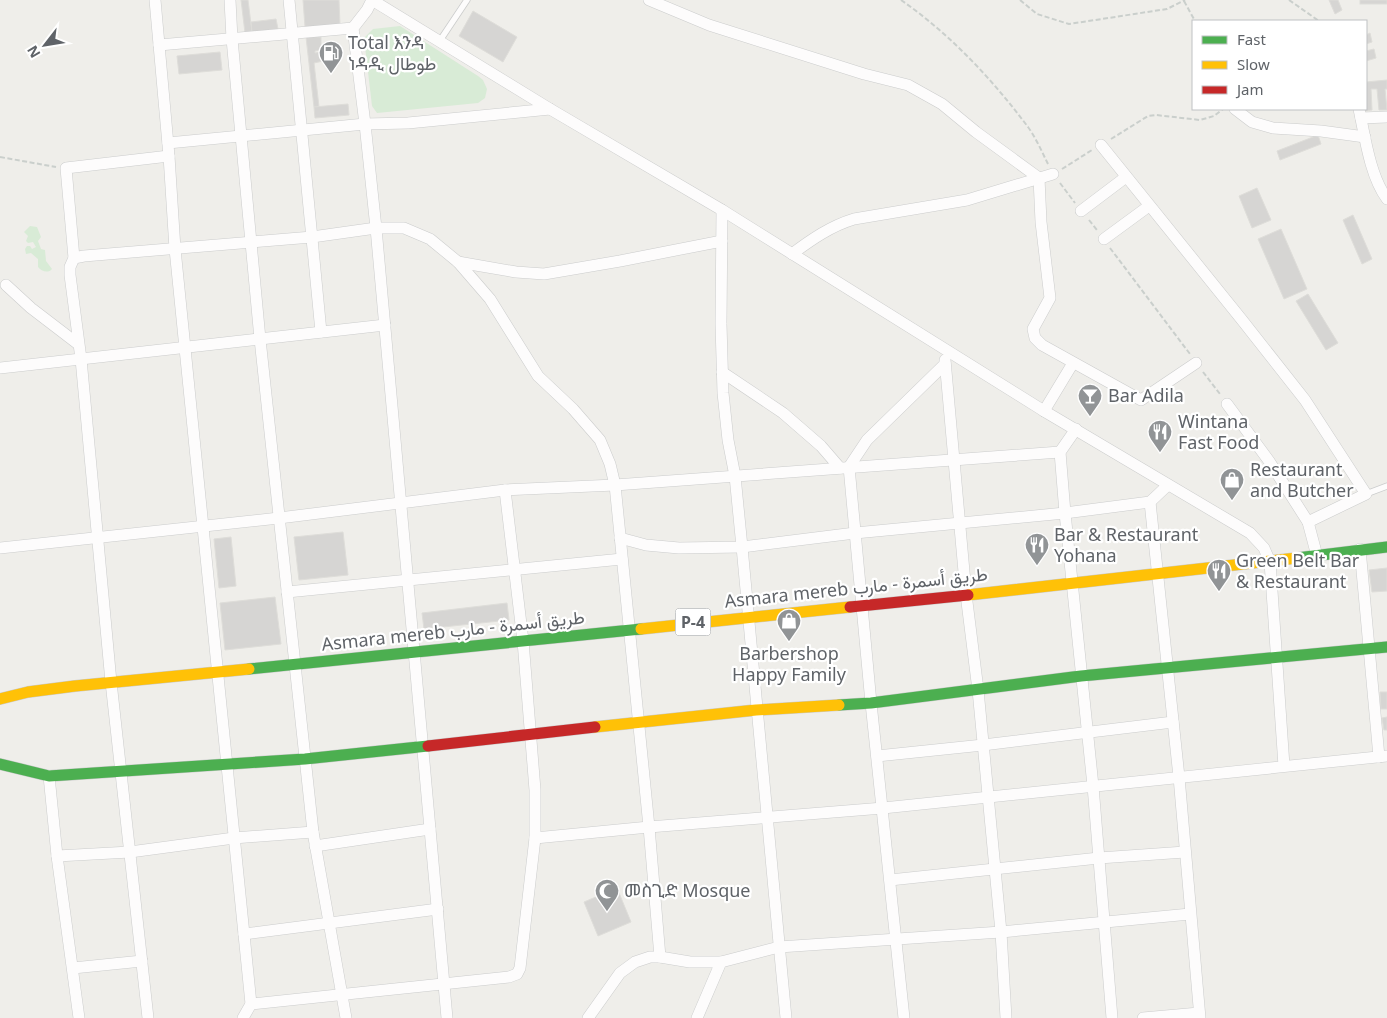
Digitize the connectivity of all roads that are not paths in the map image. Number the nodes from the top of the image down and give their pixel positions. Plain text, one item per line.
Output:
1 (155, 0) edge
2 (230, 0) edge
3 (289, 0) edge
4 (372, 0) edge
5 (467, 0) edge
6 (649, 0) edge
7 (353, 28) junction
8 (292, 34) junction
9 (232, 39) junction
10 (439, 42) junction
11 (159, 45) junction
12 (550, 109) junction
13 (1236, 110) edge
14 (1360, 113) edge
15 (1387, 117) edge
16 (365, 124) junction
17 (302, 131) junction
18 (241, 137) junction
19 (1365, 137) junction
20 (168, 144) junction
21 (1101, 145) road end
22 (170, 156) junction
23 (1053, 174) road end
24 (1126, 177) junction
25 (1039, 178) junction
26 (1387, 199) edge
27 (1150, 206) junction
28 (722, 210) junction
29 (1081, 211) road end
30 (376, 228) junction
31 (312, 237) junction
32 (1104, 239) road end
33 (722, 240) junction
34 (251, 241) junction
35 (175, 249) junction
36 (792, 254) junction
37 (74, 258) junction
38 (458, 262) junction
39 (6, 285) dead end
40 (385, 324) junction
41 (321, 332) junction
42 (260, 339) junction
43 (78, 344) junction
44 (184, 347) junction
45 (944, 348) junction
46 (81, 359) junction
47 (1196, 362) road end
48 (1073, 363) junction
49 (945, 364) junction
50 (0, 368) edge
51 (722, 372) junction
52 (1227, 404) road end
53 (1044, 411) junction
54 (1076, 429) junction
55 (1060, 452) junction
56 (953, 459) junction
57 (845, 467) junction
58 (734, 476) junction
59 (615, 485) junction
60 (1168, 485) junction
61 (1387, 486) edge
62 (505, 490) junction
63 (1366, 494) junction
64 (1150, 502) junction
65 (400, 504) junction
66 (1065, 512) junction
67 (279, 518) junction
68 (1308, 522) junction
69 (959, 523) junction
70 (203, 526) junction
71 (855, 533) junction
72 (98, 537) junction
73 (620, 538) junction
74 (742, 547) junction
75 (1387, 547) edge
76 (0, 548) edge
77 (1360, 550) junction
78 (1317, 556) junction
79 (622, 559) junction
80 (1270, 562) junction
81 (514, 570) junction
82 (1158, 573) junction
83 (407, 582) junction
84 (1072, 584) junction
85 (287, 592) junction
86 (966, 594) junction
87 (862, 605) junction
88 (748, 616) junction
89 (630, 630) junction
90 (523, 641) junction
91 (1387, 647) edge
92 (1368, 649) junction
93 (415, 652) junction
94 (1276, 657) junction
95 (295, 665) junction
96 (1168, 668) junction
97 (219, 672) junction
98 (1080, 676) junction
99 (111, 682) junction
100 (978, 690) junction
101 (0, 699) edge
102 (871, 703) junction
103 (756, 710) junction
104 (638, 722) junction
105 (1173, 722) junction
106 (1087, 732) junction
107 (530, 734) junction
108 (422, 745) junction
109 (983, 745) junction
110 (876, 756) junction
111 (1383, 756) edge
112 (305, 759) junction
113 (0, 764) edge
114 (227, 765) junction
115 (1284, 766) junction
116 (120, 772) junction
117 (49, 776) junction
118 (1179, 777) junction
119 (1093, 786) junction
120 (989, 797) junction
121 (883, 808) junction
122 (767, 818) junction
123 (649, 827) junction
124 (430, 829) junction
125 (313, 832) junction
126 (234, 838) junction
127 (535, 838) junction
128 (315, 846) junction
129 (130, 852) junction
130 (1185, 852) junction
131 (57, 856) junction
132 (1099, 858) junction
133 (995, 868) junction
134 (890, 880) junction
135 (438, 909) junction
136 (1190, 914) junction
137 (1105, 921) junction
138 (329, 922) junction
139 (1001, 932) junction
140 (244, 934) junction
141 (896, 939) junction
142 (779, 947) junction
143 (660, 957) junction
144 (142, 961) junction
145 (721, 962) junction
146 (73, 968) junction
147 (444, 984) junction
148 (343, 995) junction
149 (251, 1004) junction
150 (1200, 1016) edge
151 (78, 1018) edge
152 (148, 1018) edge
153 (243, 1018) edge
154 (346, 1018) edge
155 (447, 1018) edge
156 (588, 1018) edge
157 (697, 1018) edge
158 (786, 1018) edge
159 (904, 1018) edge
160 (1006, 1018) edge
161 (1112, 1018) edge
162 (1143, 1018) edge

1 - 11 street
2 - 9 street
3 - 8 street
4 - 7 street
4 - 10 street
5 - 10 lane
6 - 25 street
7 - 8 street
7 - 16 street
8 - 9 street
8 - 17 street
9 - 11 street
9 - 18 street
10 - 12 street
11 - 20 street
12 - 16 street
12 - 28 street
13 - 19 street
14 - 15 street
14 - 19 street
16 - 17 street
16 - 30 street
17 - 18 street
17 - 31 street
18 - 20 street
18 - 34 street
19 - 26 street
20 - 22 street
21 - 24 street
22 - 35 street
22 - 37 street
23 - 25 street
24 - 27 street
24 - 29 street
25 - 36 street
25 - 48 street
27 - 32 street
27 - 63 street
28 - 33 street
28 - 36 street
30 - 31 street
30 - 38 street
30 - 40 street
31 - 34 street
31 - 41 street
33 - 38 street
33 - 51 street
34 - 35 street
34 - 42 street
35 - 37 street
35 - 44 street
36 - 45 street
37 - 43 street
38 - 59 street
39 - 43 street
40 - 41 street
40 - 65 street
41 - 42 street
42 - 44 street
42 - 67 street
43 - 46 street
44 - 46 street
44 - 70 street
45 - 49 street
45 - 53 street
46 - 50 street
46 - 72 street
47 - 48 street
48 - 53 street
49 - 56 street
49 - 57 street
51 - 57 street
51 - 58 street
52 - 68 street
53 - 54 street
54 - 55 street
54 - 60 street
55 - 56 street
55 - 66 street
56 - 57 street
56 - 69 street
57 - 58 street
57 - 71 street
58 - 59 street
58 - 74 street
59 - 62 street
59 - 73 street
60 - 64 street
60 - 80 street
61 - 63 lane
62 - 65 street
62 - 81 street
63 - 68 street
64 - 66 street
64 - 82 street
65 - 67 street
65 - 83 street
66 - 69 street
66 - 84 street
67 - 70 street
67 - 85 street
68 - 78 street
69 - 71 street
69 - 86 street
70 - 72 street
70 - 97 street
71 - 74 street
71 - 87 street
72 - 76 street
72 - 99 street
73 - 74 street
73 - 79 street
74 - 88 street
75 - 77 main road, Asmara mereb طريق أسمرة - مارب / P-4
77 - 78 main road, Asmara mereb طريق أسمرة - مارب / P-4
77 - 92 street
78 - 80 main road, Asmara mereb طريق أسمرة - مارب / P-4
79 - 81 street
79 - 89 street
80 - 82 main road, Asmara mereb طريق أسمرة - مارب / P-4
80 - 94 street
81 - 83 street
81 - 90 street
82 - 84 main road, Asmara mereb طريق أسمرة - مارب / P-4
82 - 96 street
83 - 85 street
83 - 93 street
84 - 86 main road, Asmara mereb طريق أسمرة - مارب / P-4
84 - 98 street
85 - 95 street
86 - 87 main road, Asmara mereb طريق أسمرة - مارب / P-4
86 - 100 street
87 - 88 main road, Asmara mereb طريق أسمرة - مارب / P-4
87 - 102 street
88 - 89 main road, Asmara mereb طريق أسمرة - مارب / P-4
88 - 103 street
89 - 90 main road, Asmara mereb طريق أسمرة - مارب / P-4
89 - 104 street
90 - 93 main road, Asmara mereb طريق أسمرة - مارب / P-4
90 - 107 street
91 - 92 main road
92 - 94 main road
92 - 111 street
93 - 95 main road, Asmara mereb طريق أسمرة - مارب / P-4
93 - 108 street
94 - 96 main road
94 - 115 street
95 - 97 main road, Asmara mereb طريق أسمرة - مارب / P-4
95 - 112 street
96 - 98 main road
96 - 105 street
97 - 99 main road, Asmara mereb طريق أسمرة - مارب / P-4
97 - 114 street
98 - 100 main road
98 - 106 street
99 - 101 main road, Asmara mereb طريق أسمرة - مارب / P-4
99 - 116 street
100 - 102 main road
100 - 109 street
102 - 103 main road
102 - 110 street
103 - 104 main road
103 - 122 street
104 - 107 main road
104 - 123 street
105 - 106 street
105 - 118 street
106 - 109 street
106 - 119 street
107 - 108 main road
107 - 127 street
108 - 112 main road
108 - 124 street
109 - 110 street
109 - 120 street
110 - 121 street
111 - 115 street
112 - 114 main road
112 - 125 street
113 - 117 main road
114 - 116 main road
114 - 126 street
115 - 118 street
116 - 117 main road
116 - 129 street
117 - 131 street
118 - 119 street
118 - 130 street
119 - 120 street
119 - 132 street
120 - 121 street
120 - 133 street
121 - 122 street
121 - 134 street
122 - 123 street
122 - 142 street
123 - 127 street
123 - 143 street
124 - 128 street
124 - 135 street
125 - 126 street
125 - 128 street
126 - 129 street
126 - 140 street
127 - 147 street
128 - 138 street
129 - 131 street
129 - 144 street
130 - 132 street
130 - 136 street
131 - 146 street
132 - 133 street
132 - 137 street
133 - 134 street
133 - 139 street
134 - 141 street
135 - 138 street
135 - 147 street
136 - 137 street
136 - 150 street
137 - 139 street
137 - 161 street
138 - 140 street
138 - 148 street
139 - 141 street
139 - 160 street
140 - 149 street
141 - 142 street
141 - 159 street
142 - 145 street
142 - 158 street
143 - 145 street
143 - 156 street
144 - 146 street
144 - 152 street
145 - 157 street
146 - 151 street
147 - 148 street
147 - 155 street
148 - 149 street
148 - 154 street
149 - 153 street
150 - 162 street

